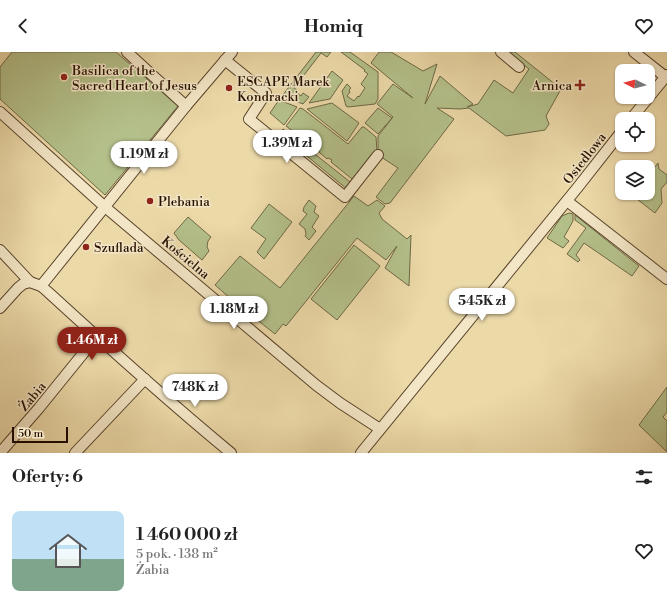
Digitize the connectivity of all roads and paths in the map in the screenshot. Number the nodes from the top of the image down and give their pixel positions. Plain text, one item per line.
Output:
1 (127, 52) edge
2 (232, 52) edge
3 (501, 52) edge
4 (634, 52) edge
5 (224, 60) junction
6 (519, 67) dead end
7 (666, 77) edge
8 (186, 106) junction
9 (0, 112) edge
10 (638, 112) edge
11 (615, 140) edge
12 (378, 155) dead end
13 (567, 201) junction
14 (105, 207) junction
15 (0, 250) edge
16 (667, 279) edge
17 (30, 282) junction
18 (41, 286) junction
19 (0, 308) edge
20 (98, 338) junction
21 (145, 379) junction
22 (380, 429) junction
23 (77, 452) edge
24 (0, 453) edge
25 (231, 453) edge
26 (361, 453) edge

1 - 8 street
2 - 5 street
3 - 6 street
4 - 7 street
5 - 8 street
5 - 12 street
7 - 10 street
8 - 14 street
9 - 14 street, Kościelna
11 - 13 street, Osiedlowa
13 - 16 street
13 - 22 street, Osiedlowa
14 - 18 street
14 - 22 street, Kościelna
15 - 17 street
17 - 18 street
17 - 19 street
18 - 20 street
20 - 21 street
20 - 24 street, Żabia
21 - 23 street
21 - 25 street
22 - 26 street, Osiedlowa

